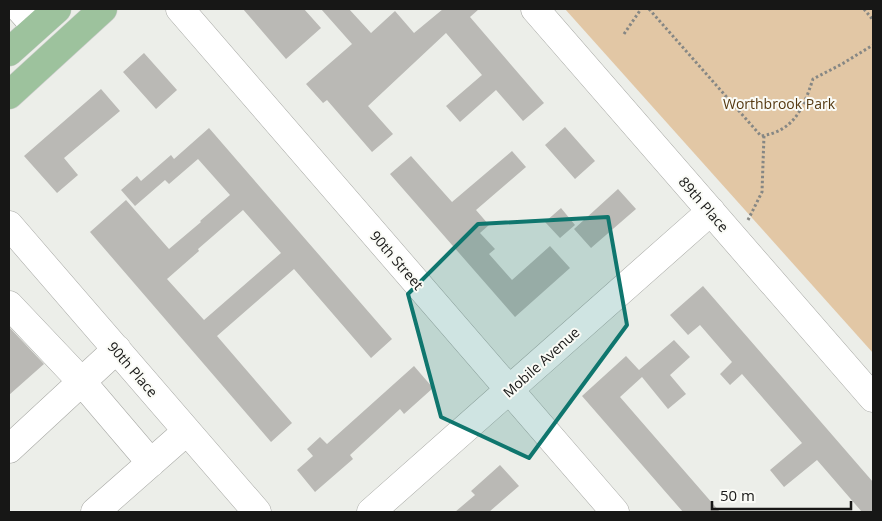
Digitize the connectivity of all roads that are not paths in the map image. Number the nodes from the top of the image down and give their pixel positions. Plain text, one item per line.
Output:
1 (56, 9) edge
2 (103, 9) edge
3 (180, 9) edge
4 (536, 9) edge
5 (28, 18) edge
6 (9, 52) edge
7 (9, 95) edge
8 (711, 212) junction
9 (11, 232) edge
10 (9, 305) edge
11 (117, 349) junction
12 (82, 382) junction
13 (510, 391) junction
14 (873, 398) edge
15 (187, 431) junction
16 (9, 449) edge
17 (151, 462) junction
18 (94, 512) edge
19 (257, 512) edge
20 (371, 512) edge
21 (615, 512) edge

1 - 5 main road
2 - 7 main road
3 - 13 street, 90th Street
4 - 8 street, 89th Place
5 - 6 main road
8 - 13 street, Mobile Avenue
8 - 14 street, 89th Place
9 - 11 street, 90th Place
10 - 12 street
11 - 12 street
11 - 15 street, 90th Place
12 - 16 street
12 - 17 street
13 - 20 street, Mobile Avenue
13 - 21 street, 90th Street
15 - 17 street
15 - 19 street, 90th Place
17 - 18 street

